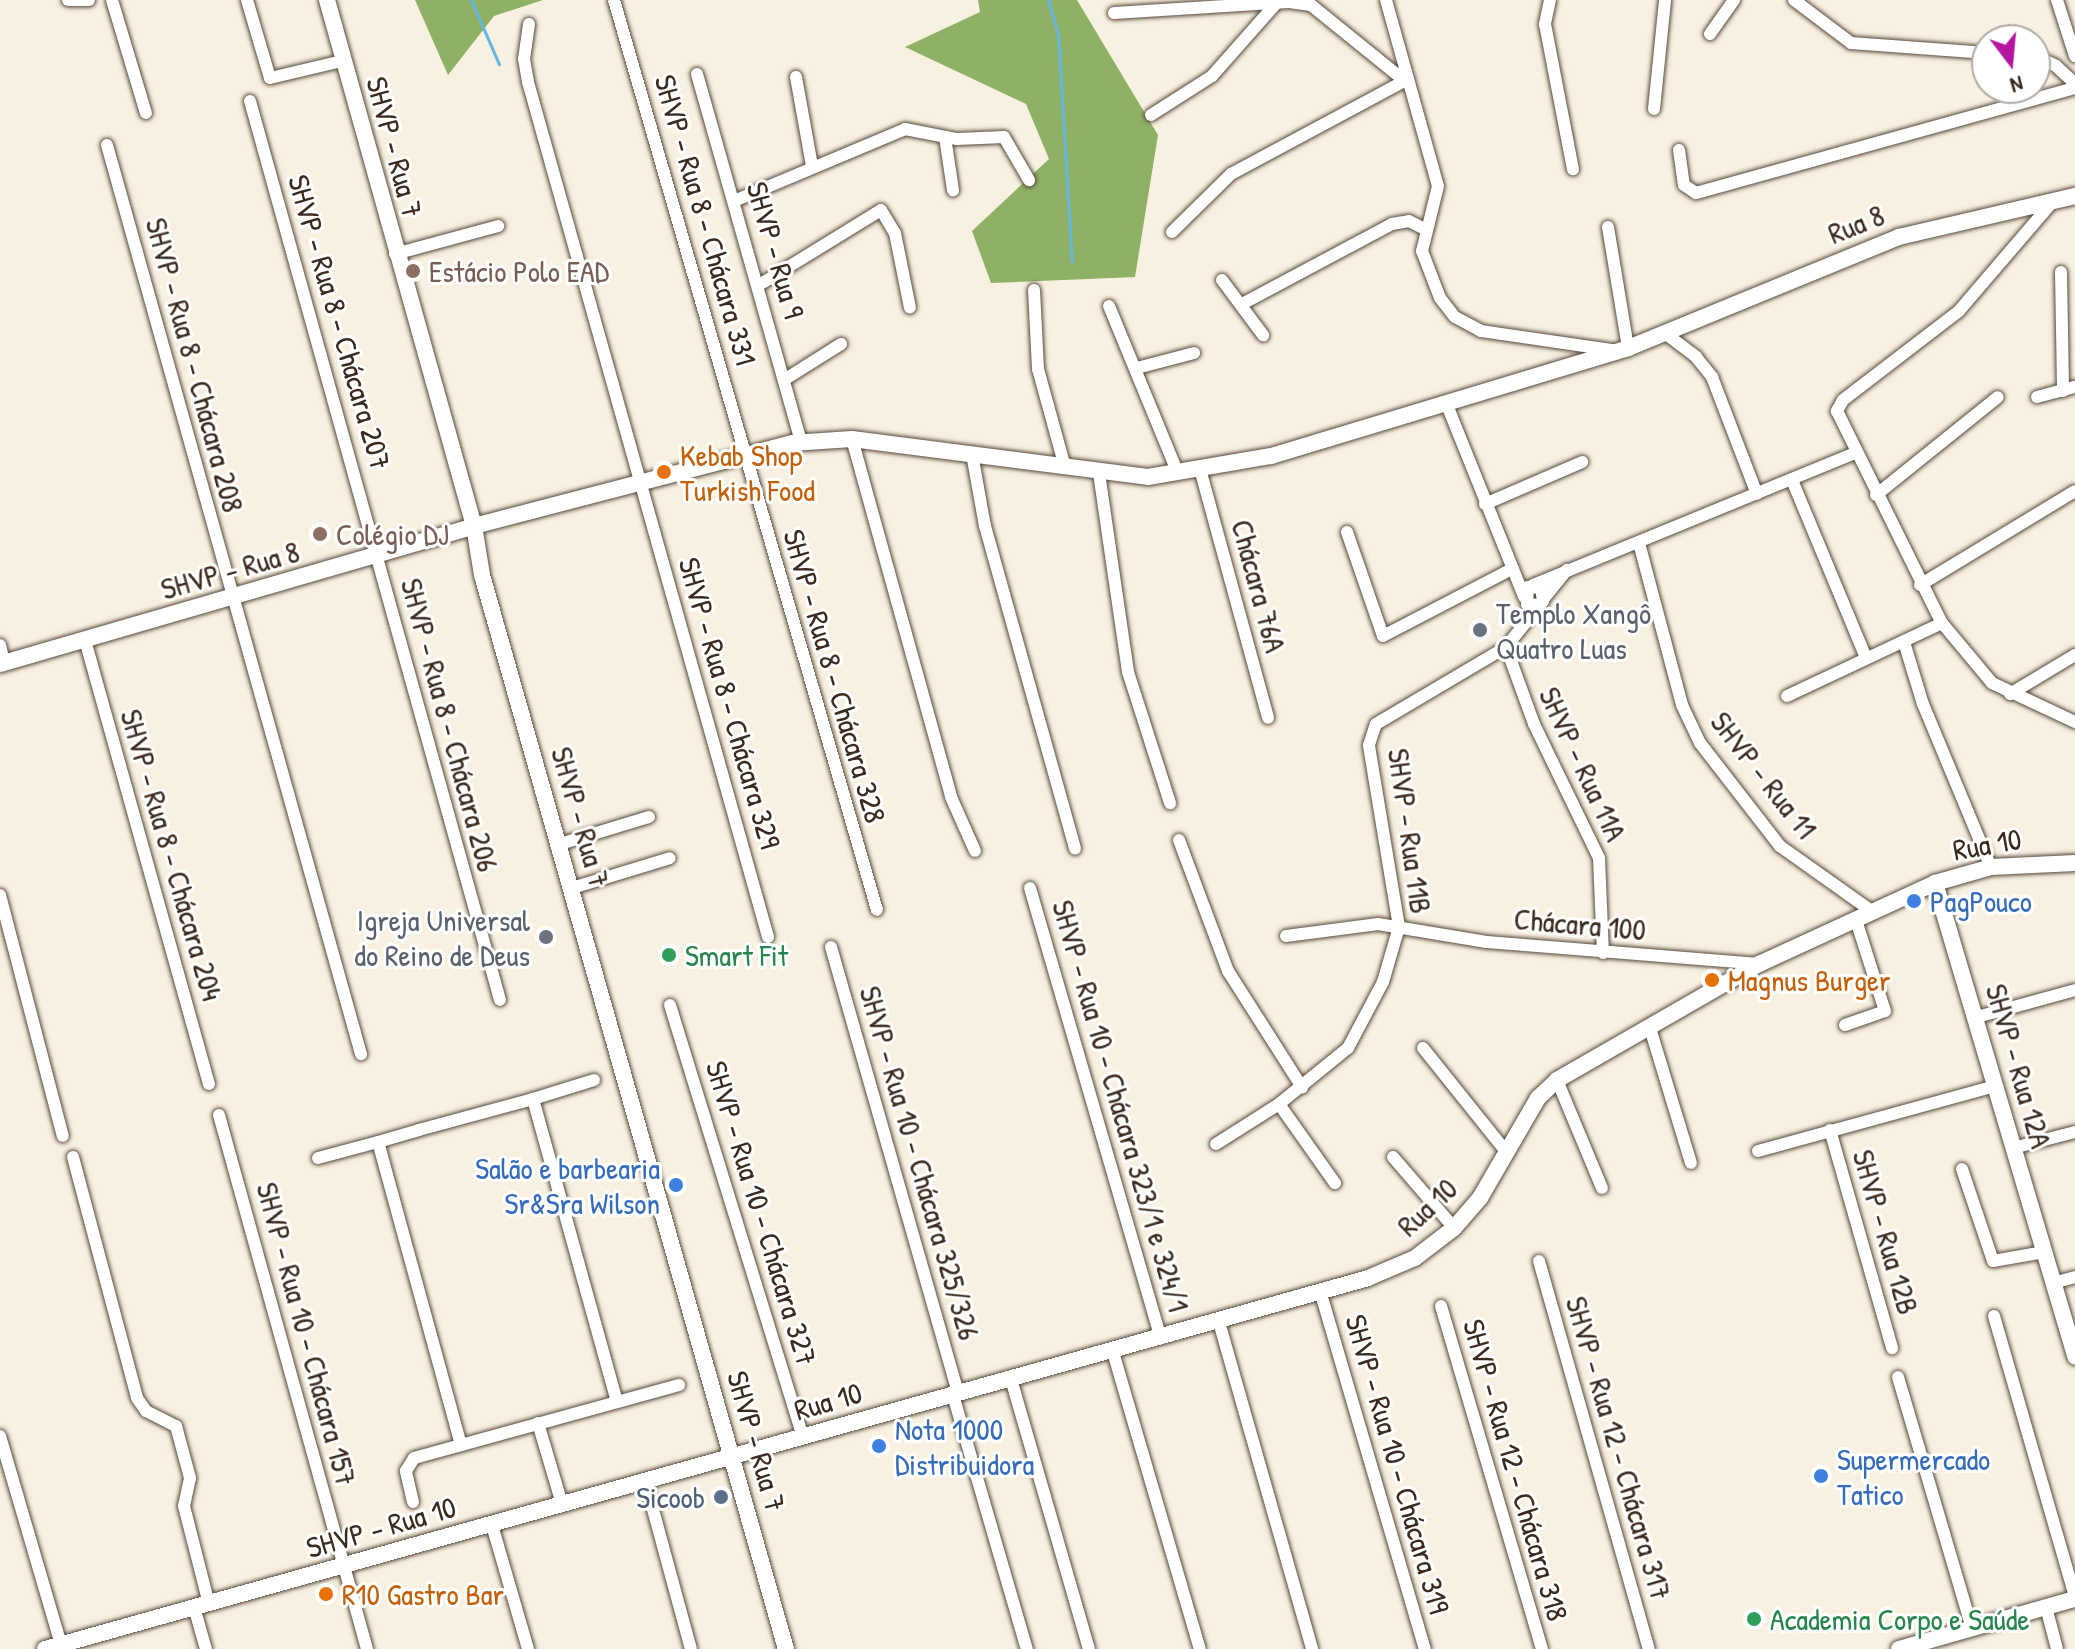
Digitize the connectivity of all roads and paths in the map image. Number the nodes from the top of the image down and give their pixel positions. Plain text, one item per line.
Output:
1 (68, 0) edge
2 (89, 0) edge
3 (112, 0) edge
4 (247, 0) edge
5 (327, 0) edge
6 (614, 0) edge
7 (1386, 0) edge
8 (1550, 0) edge
9 (1665, 0) edge
10 (1734, 0) edge
11 (1794, 0) edge
12 (2057, 0) edge
13 (1274, 6) junction
14 (1114, 13) dead end
15 (529, 24) dead end
16 (1710, 34) dead end
17 (1971, 52) edge
18 (2075, 56) edge
19 (342, 61) junction
20 (2051, 64) edge
21 (697, 74) dead end
22 (796, 77) dead end
23 (1407, 80) junction
24 (2075, 86) edge
25 (250, 101) dead end
26 (1654, 109) dead end
27 (146, 113) dead end
28 (1151, 115) dead end
29 (945, 137) junction
30 (107, 145) dead end
31 (1679, 150) dead end
32 (812, 166) junction
33 (1573, 169) dead end
34 (1029, 180) dead end
35 (953, 190) dead end
36 (2075, 196) edge
37 (2054, 200) junction
38 (734, 201) junction
39 (498, 226) dead end
40 (1608, 227) dead end
41 (1425, 229) junction
42 (1172, 232) dead end
43 (395, 254) junction
44 (2061, 272) dead end
45 (1222, 280) dead end
46 (759, 285) junction
47 (1034, 290) dead end
48 (1242, 304) junction
49 (1109, 306) dead end
50 (910, 308) dead end
51 (1666, 334) junction
52 (1263, 335) dead end
53 (841, 344) dead end
54 (1624, 350) junction
55 (1194, 353) dead end
56 (1137, 368) junction
57 (787, 378) junction
58 (2069, 389) edge
59 (1998, 397) dead end
60 (2037, 397) dead end
61 (1447, 405) junction
62 (852, 439) junction
63 (801, 442) junction
64 (1855, 453) junction
65 (972, 454) junction
66 (743, 456) junction
67 (1582, 462) dead end
68 (1065, 467) junction
69 (1200, 469) junction
70 (1099, 473) junction
71 (1178, 473) junction
72 (1792, 480) junction
73 (642, 483) junction
74 (2075, 491) edge
75 (1757, 494) junction
76 (1876, 495) junction
77 (1485, 504) junction
78 (474, 526) junction
79 (1347, 532) dead end
80 (1639, 543) junction
81 (377, 557) junction
82 (1567, 570) junction
83 (1511, 574) junction
84 (1920, 585) junction
85 (1527, 592) junction
86 (232, 599) junction
87 (1542, 601) junction
88 (1523, 623) junction
89 (1942, 623) junction
90 (85, 640) junction
91 (1904, 642) junction
92 (0, 645) edge
93 (1506, 647) junction
94 (2075, 655) edge
95 (1866, 658) junction
96 (2, 664) edge
97 (2010, 694) junction
98 (1787, 696) dead end
99 (1268, 718) dead end
100 (2075, 722) edge
101 (1170, 803) dead end
102 (649, 817) dead end
103 (1179, 840) dead end
104 (560, 844) junction
105 (1075, 849) dead end
106 (975, 851) dead end
107 (670, 858) dead end
108 (2075, 863) edge
109 (1991, 867) junction
110 (1935, 883) junction
111 (572, 888) junction
112 (1030, 888) dead end
113 (0, 895) edge
114 (877, 910) dead end
115 (1873, 912) junction
116 (1856, 920) junction
117 (1399, 927) junction
118 (1286, 936) dead end
119 (768, 937) dead end
120 (831, 947) dead end
121 (1603, 953) junction
122 (1759, 964) junction
123 (2075, 990) edge
124 (500, 1000) dead end
125 (670, 1005) dead end
126 (1977, 1017) junction
127 (1845, 1025) dead end
128 (1650, 1028) junction
129 (1423, 1048) dead end
130 (361, 1054) dead end
131 (594, 1080) dead end
132 (1557, 1080) junction
133 (209, 1084) dead end
134 (1995, 1086) junction
135 (1302, 1087) junction
136 (533, 1099) junction
137 (1279, 1104) junction
138 (219, 1115) dead end
139 (1830, 1130) junction
140 (2075, 1132) edge
141 (63, 1136) dead end
142 (378, 1142) junction
143 (1216, 1144) dead end
144 (2013, 1148) junction
145 (1758, 1151) dead end
146 (1507, 1153) junction
147 (73, 1157) dead end
148 (1393, 1157) dead end
149 (318, 1158) dead end
150 (1691, 1163) dead end
151 (1962, 1169) dead end
152 (1335, 1183) dead end
153 (1602, 1188) dead end
154 (1454, 1228) junction
155 (2044, 1252) junction
156 (1539, 1261) dead end
157 (2075, 1277) edge
158 (2053, 1283) junction
159 (1321, 1294) junction
160 (1441, 1306) dead end
161 (1994, 1316) dead end
162 (1219, 1322) junction
163 (1161, 1338) junction
164 (1892, 1348) dead end
165 (1113, 1352) junction
166 (2075, 1357) edge
167 (1898, 1377) dead end
168 (1011, 1379) junction
169 (679, 1385) dead end
170 (956, 1395) junction
171 (617, 1401) junction
172 (538, 1423) junction
173 (0, 1436) edge
174 (803, 1437) junction
175 (461, 1445) junction
176 (731, 1458) junction
177 (645, 1480) junction
178 (413, 1502) dead end
179 (562, 1504) junction
180 (492, 1525) junction
181 (344, 1567) junction
182 (2075, 1598) edge
183 (202, 1606) junction
184 (2046, 1607) junction
185 (1972, 1629) junction
186 (50, 1648) edge
187 (206, 1649) edge
188 (367, 1649) edge
189 (528, 1649) edge
190 (691, 1649) edge
191 (786, 1649) edge
192 (1027, 1649) edge
193 (1089, 1649) edge
194 (1200, 1649) edge
195 (1312, 1649) edge
196 (1425, 1649) edge
197 (1542, 1649) edge
198 (1649, 1649) edge
199 (1899, 1649) edge
200 (2057, 1649) edge

1 - 2 street
3 - 27 street
4 - 19 street
5 - 19 street, SHVP - Rua 7
6 - 66 street, SHVP - Rua 8 - Chácara 331
7 - 23 street
8 - 33 street
9 - 26 street
10 - 16 street
11 - 17 street
12 - 18 street
13 - 14 street
13 - 23 street
13 - 28 street
15 - 73 street, SHVP - Rua 8 - Chácara 329
19 - 43 street, SHVP - Rua 7
20 - 24 street
21 - 38 street, SHVP - Rua 9
22 - 32 street
23 - 41 street
23 - 42 street
24 - 31 street
25 - 81 street, SHVP - Rua 8 - Chácara 207
29 - 32 street
29 - 34 street
29 - 35 street
30 - 86 street, SHVP - Rua 8 - Chácara 208
32 - 38 street
36 - 37 street, Rua 8
37 - 51 street, Rua 8
37 - 64 street
38 - 46 street, SHVP - Rua 9
39 - 43 street
40 - 54 street
41 - 48 street
41 - 54 street
43 - 78 street, SHVP - Rua 7
44 - 58 street
45 - 48 street
46 - 50 street
46 - 57 street, SHVP - Rua 9
47 - 68 street
48 - 52 street
49 - 56 street
51 - 54 street, Rua 8
51 - 75 street
53 - 57 street
54 - 61 street, Rua 8
55 - 56 street
56 - 71 street
57 - 63 street, SHVP - Rua 9
58 - 60 street
59 - 76 street
61 - 69 street, Rua 8
61 - 77 street
62 - 63 street, SHVP - Rua 8
62 - 65 street, SHVP - Rua 8
62 - 106 street
63 - 66 street, SHVP - Rua 8
64 - 72 street
64 - 76 street
65 - 68 street, SHVP - Rua 8
65 - 105 street
66 - 73 street, SHVP - Rua 8
66 - 114 street, SHVP - Rua 8 - Chácara 328
67 - 77 street
68 - 70 street, Rua 8
69 - 71 street, Rua 8
69 - 99 street, Chácara 76A
70 - 71 street, Rua 8
70 - 101 street
72 - 75 street
72 - 95 street
73 - 78 street, SHVP - Rua 8
73 - 119 street, SHVP - Rua 8 - Chácara 329
74 - 84 street
75 - 80 street
76 - 84 street
77 - 83 street
78 - 81 street, SHVP - Rua 8
78 - 104 street, SHVP - Rua 7
79 - 83 street
80 - 82 street
80 - 115 street, SHVP - Rua 11
81 - 86 street, SHVP - Rua 8
81 - 124 street, SHVP - Rua 8 - Chácara 206
82 - 85 street
82 - 87 street, SHVP - Rua 11B
83 - 85 street
84 - 89 street
85 - 87 street
85 - 87 street
85 - 88 street
86 - 90 street, SHVP - Rua 8
86 - 130 street, SHVP - Rua 8 - Chácara 208
87 - 88 street, SHVP - Rua 11B
88 - 93 street, SHVP - Rua 11B
89 - 91 street
89 - 97 street
90 - 96 street, SHVP - Rua 8
90 - 133 street, SHVP - Rua 8 - Chácara 204
91 - 95 street
91 - 109 street
92 - 96 street
93 - 117 street, SHVP - Rua 11B
93 - 121 street, SHVP - Rua 11A
94 - 97 street
95 - 98 street
97 - 100 street
102 - 104 street
103 - 135 street
104 - 111 street, SHVP - Rua 7
107 - 111 street
108 - 109 street, Rua 10
109 - 110 street, Rua 10
110 - 115 street, Rua 10
110 - 126 street, SHVP - Rua 12A
111 - 176 street, SHVP - Rua 7
112 - 163 street, SHVP - Rua 10 - Chácara 323/1 e 324/1
113 - 141 street
115 - 116 street, Rua 10
116 - 122 street, Rua 10
116 - 127 street
117 - 118 street, Chácara 100
117 - 121 street, Chácara 100
117 - 135 street, SHVP - Rua 11B
120 - 170 street, SHVP - Rua 10 - Chácara 325/326
121 - 122 street, Chácara 100
122 - 128 street, Rua 10
123 - 126 street
125 - 174 street, SHVP - Rua 10 - Chácara 327
126 - 134 street, SHVP - Rua 12A
128 - 132 street, Rua 10
128 - 150 street
129 - 146 street
131 - 136 street
132 - 146 street, Rua 10
132 - 153 street
134 - 139 street, SHVP - Rua 12B
134 - 144 street, SHVP - Rua 12A
135 - 137 street, SHVP - Rua 11B
136 - 142 street
136 - 171 street
137 - 143 street, SHVP - Rua 11B
137 - 152 street
138 - 181 street, SHVP - Rua 10 - Chácara 157
139 - 145 street, SHVP - Rua 12B
139 - 164 street, SHVP - Rua 12B
140 - 144 street
142 - 149 street
142 - 175 street
144 - 155 street, SHVP - Rua 12A
146 - 154 street, Rua 10
147 - 183 street
148 - 154 street
151 - 155 street
154 - 159 street, Rua 10
155 - 158 street, SHVP - Rua 12A
156 - 198 street, SHVP - Rua 12 - Chácara 317
157 - 158 street
158 - 166 street, SHVP - Rua 12A
159 - 162 street, Rua 10
159 - 196 street, SHVP - Rua 10 - Chácara 319
160 - 197 street, SHVP - Rua 12 - Chácara 318
161 - 182 street
162 - 163 street, Rua 10
162 - 195 street
163 - 165 street, Rua 10
165 - 168 street, Rua 10
165 - 194 street
167 - 185 street
168 - 170 street, Rua 10
168 - 193 street
169 - 171 street
170 - 174 street, Rua 10
170 - 192 street, SHVP - Rua 10 - Chácara 325/326
171 - 172 street
172 - 175 street
172 - 179 street
173 - 186 street
174 - 176 street, Rua 10
175 - 178 street
176 - 177 street, SHVP - Rua 10
176 - 191 street, SHVP - Rua 7
177 - 179 street, SHVP - Rua 10
177 - 190 street
179 - 180 street, SHVP - Rua 10
180 - 181 street, SHVP - Rua 10
180 - 189 street
181 - 183 street, SHVP - Rua 10
181 - 188 street, SHVP - Rua 10 - Chácara 157
182 - 184 street
183 - 186 street, SHVP - Rua 10
183 - 187 street
184 - 185 street
184 - 200 street
185 - 199 street

